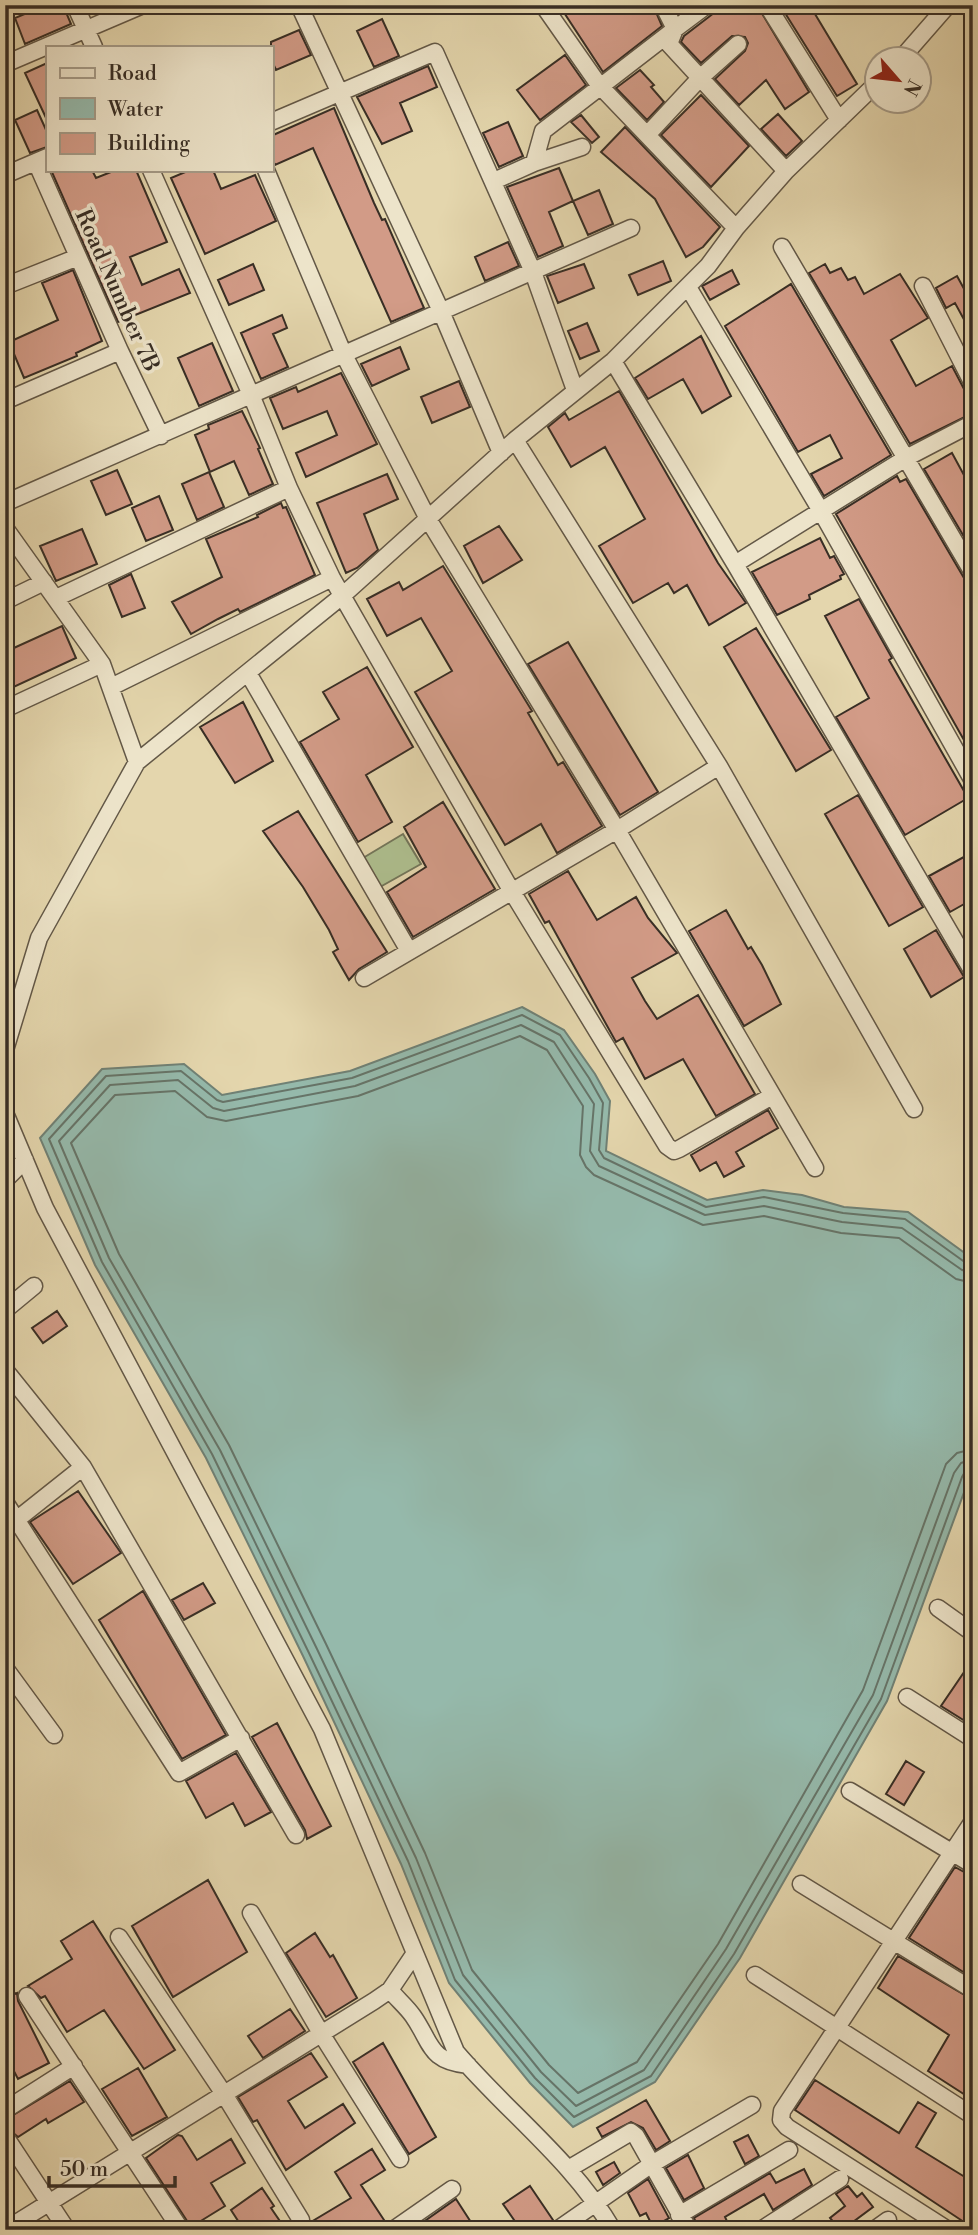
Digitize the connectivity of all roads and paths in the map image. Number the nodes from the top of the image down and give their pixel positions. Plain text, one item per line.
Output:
1 (75, 5) edge
2 (143, 5) edge
3 (299, 5) edge
4 (543, 5) edge
5 (663, 5) edge
6 (707, 5) edge
7 (766, 5) edge
8 (948, 5) edge
9 (675, 29) junction
10 (86, 31) junction
11 (738, 44) dead end
12 (49, 46) edge
13 (94, 46) edge
14 (912, 46) edge
15 (46, 47) edge
16 (5, 64) edge
17 (700, 78) junction
18 (599, 85) junction
19 (339, 96) junction
20 (862, 98) edge
21 (839, 120) junction
22 (273, 121) edge
23 (646, 135) junction
24 (582, 147) dead end
25 (42, 159) edge
26 (534, 163) junction
27 (786, 171) junction
28 (47, 172) edge
29 (154, 172) edge
30 (267, 172) edge
31 (5, 175) edge
32 (494, 181) junction
33 (631, 228) dead end
34 (736, 228) junction
35 (782, 247) dead end
36 (78, 257) junction
37 (533, 272) junction
38 (5, 286) edge
39 (923, 286) dead end
40 (688, 287) junction
41 (440, 309) junction
42 (120, 352) junction
43 (344, 355) junction
44 (612, 361) junction
45 (973, 384) edge
46 (575, 390) junction
47 (252, 397) junction
48 (5, 401) edge
49 (973, 423) edge
50 (161, 436) junction
51 (515, 440) junction
52 (501, 453) junction
53 (906, 458) junction
54 (289, 488) junction
55 (5, 503) edge
56 (821, 511) junction
57 (428, 519) junction
58 (5, 528) edge
59 (735, 565) junction
60 (973, 573) edge
61 (332, 578) junction
62 (44, 582) junction
63 (342, 596) junction
64 (56, 598) junction
65 (5, 601) edge
66 (102, 664) junction
67 (248, 673) junction
68 (111, 687) junction
69 (5, 709) edge
70 (137, 762) junction
71 (719, 766) junction
72 (973, 781) edge
73 (617, 830) junction
74 (510, 890) junction
75 (409, 951) junction
76 (973, 972) edge
77 (364, 978) dead end
78 (5, 1050) edge
79 (772, 1096) junction
80 (914, 1109) dead end
81 (5, 1113) edge
82 (12, 1142) edge
83 (25, 1160) junction
84 (815, 1168) dead end
85 (5, 1180) edge
86 (33, 1286) dead end
87 (5, 1310) edge
88 (5, 1370) edge
89 (83, 1466) junction
90 (5, 1502) edge
91 (11, 1523) edge
92 (938, 1608) dead end
93 (973, 1633) edge
94 (5, 1668) edge
95 (907, 1697) dead end
96 (54, 1735) dead end
97 (241, 1738) junction
98 (973, 1739) edge
99 (850, 1791) dead end
100 (973, 1821) edge
101 (296, 1835) dead end
102 (952, 1852) junction
103 (973, 1866) edge
104 (801, 1884) dead end
105 (251, 1913) dead end
106 (119, 1937) dead end
107 (895, 1940) junction
108 (415, 1954) junction
109 (755, 1975) dead end
110 (390, 1990) junction
111 (973, 1990) edge
112 (27, 1996) dead end
113 (836, 2029) junction
114 (322, 2035) junction
115 (468, 2065) junction
116 (74, 2066) junction
117 (224, 2094) junction
118 (752, 2105) dead end
119 (5, 2110) edge
120 (973, 2116) edge
121 (5, 2136) edge
122 (789, 2150) dead end
123 (132, 2152) junction
124 (400, 2159) dead end
125 (652, 2164) junction
126 (570, 2168) junction
127 (840, 2179) dead end
128 (452, 2189) dead end
129 (50, 2202) junction
130 (597, 2202) junction
131 (679, 2214) junction
132 (301, 2220) dead end
133 (888, 2220) dead end
134 (5, 2230) edge
135 (67, 2230) edge
136 (181, 2230) edge
137 (393, 2230) edge
138 (557, 2230) edge
139 (612, 2230) edge
140 (689, 2230) edge
141 (761, 2230) edge
142 (874, 2230) edge
143 (948, 2230) edge

1 - 10 street
2 - 10 street
3 - 19 street
4 - 18 street
5 - 9 street
6 - 9 street
7 - 21 street
8 - 14 street
9 - 17 street
9 - 18 street
10 - 12 street
10 - 13 street
11 - 17 street
15 - 16 street
17 - 23 street
17 - 27 street
18 - 23 street
18 - 26 street
19 - 22 street
19 - 32 street
19 - 41 street
20 - 21 street
21 - 27 street
23 - 34 street
24 - 26 street
25 - 31 street
26 - 32 street
27 - 34 street
28 - 36 street, Road Number 7B
29 - 47 street
30 - 43 street
32 - 37 street
33 - 37 street
34 - 40 street
35 - 53 street
36 - 38 street
36 - 42 street, Road Number 7B
37 - 41 street
37 - 46 street
39 - 45 street
40 - 44 street
40 - 56 street
41 - 43 street
41 - 52 street
42 - 48 street
42 - 50 street, Road Number 7B
43 - 47 street
43 - 57 street
44 - 46 street
44 - 59 street
46 - 51 street
47 - 50 street
47 - 54 street
49 - 53 street
50 - 55 street
51 - 52 street
51 - 71 street
52 - 57 street
53 - 56 street
53 - 60 street
54 - 61 street
54 - 64 street
56 - 59 street
56 - 72 street
57 - 63 street
57 - 73 street
58 - 62 street
59 - 76 street
61 - 63 street
61 - 68 street
62 - 64 street
62 - 65 street
63 - 67 street
63 - 74 street
64 - 66 street
66 - 68 street
66 - 69 street
67 - 70 street
67 - 75 street
68 - 70 street
70 - 78 street
71 - 73 street
71 - 80 street
73 - 74 street
73 - 79 street
74 - 75 street
74 - 79 street
75 - 77 street
79 - 84 street
81 - 82 street
82 - 83 street
83 - 85 street
83 - 108 street
86 - 87 street
88 - 89 street
89 - 91 street
89 - 97 street
90 - 91 street
91 - 97 street
92 - 93 street
94 - 96 street
95 - 98 street
97 - 101 street
99 - 102 street
100 - 102 street
102 - 103 street
102 - 107 street
104 - 107 street
105 - 114 street
106 - 117 street
107 - 111 street
107 - 113 street
108 - 110 street
108 - 115 street
109 - 113 street
110 - 114 street
110 - 115 street
112 - 116 street
113 - 120 street
113 - 143 street
114 - 117 street
114 - 124 street
115 - 126 street
116 - 119 street
116 - 123 street
117 - 123 street
117 - 132 street
118 - 125 street
121 - 129 street
122 - 131 street
123 - 129 street
123 - 136 street
125 - 126 street
125 - 130 street
125 - 131 street
126 - 130 street
127 - 141 street
128 - 137 street
129 - 134 street
129 - 135 street
130 - 138 street
130 - 139 street
131 - 140 street
133 - 142 street

